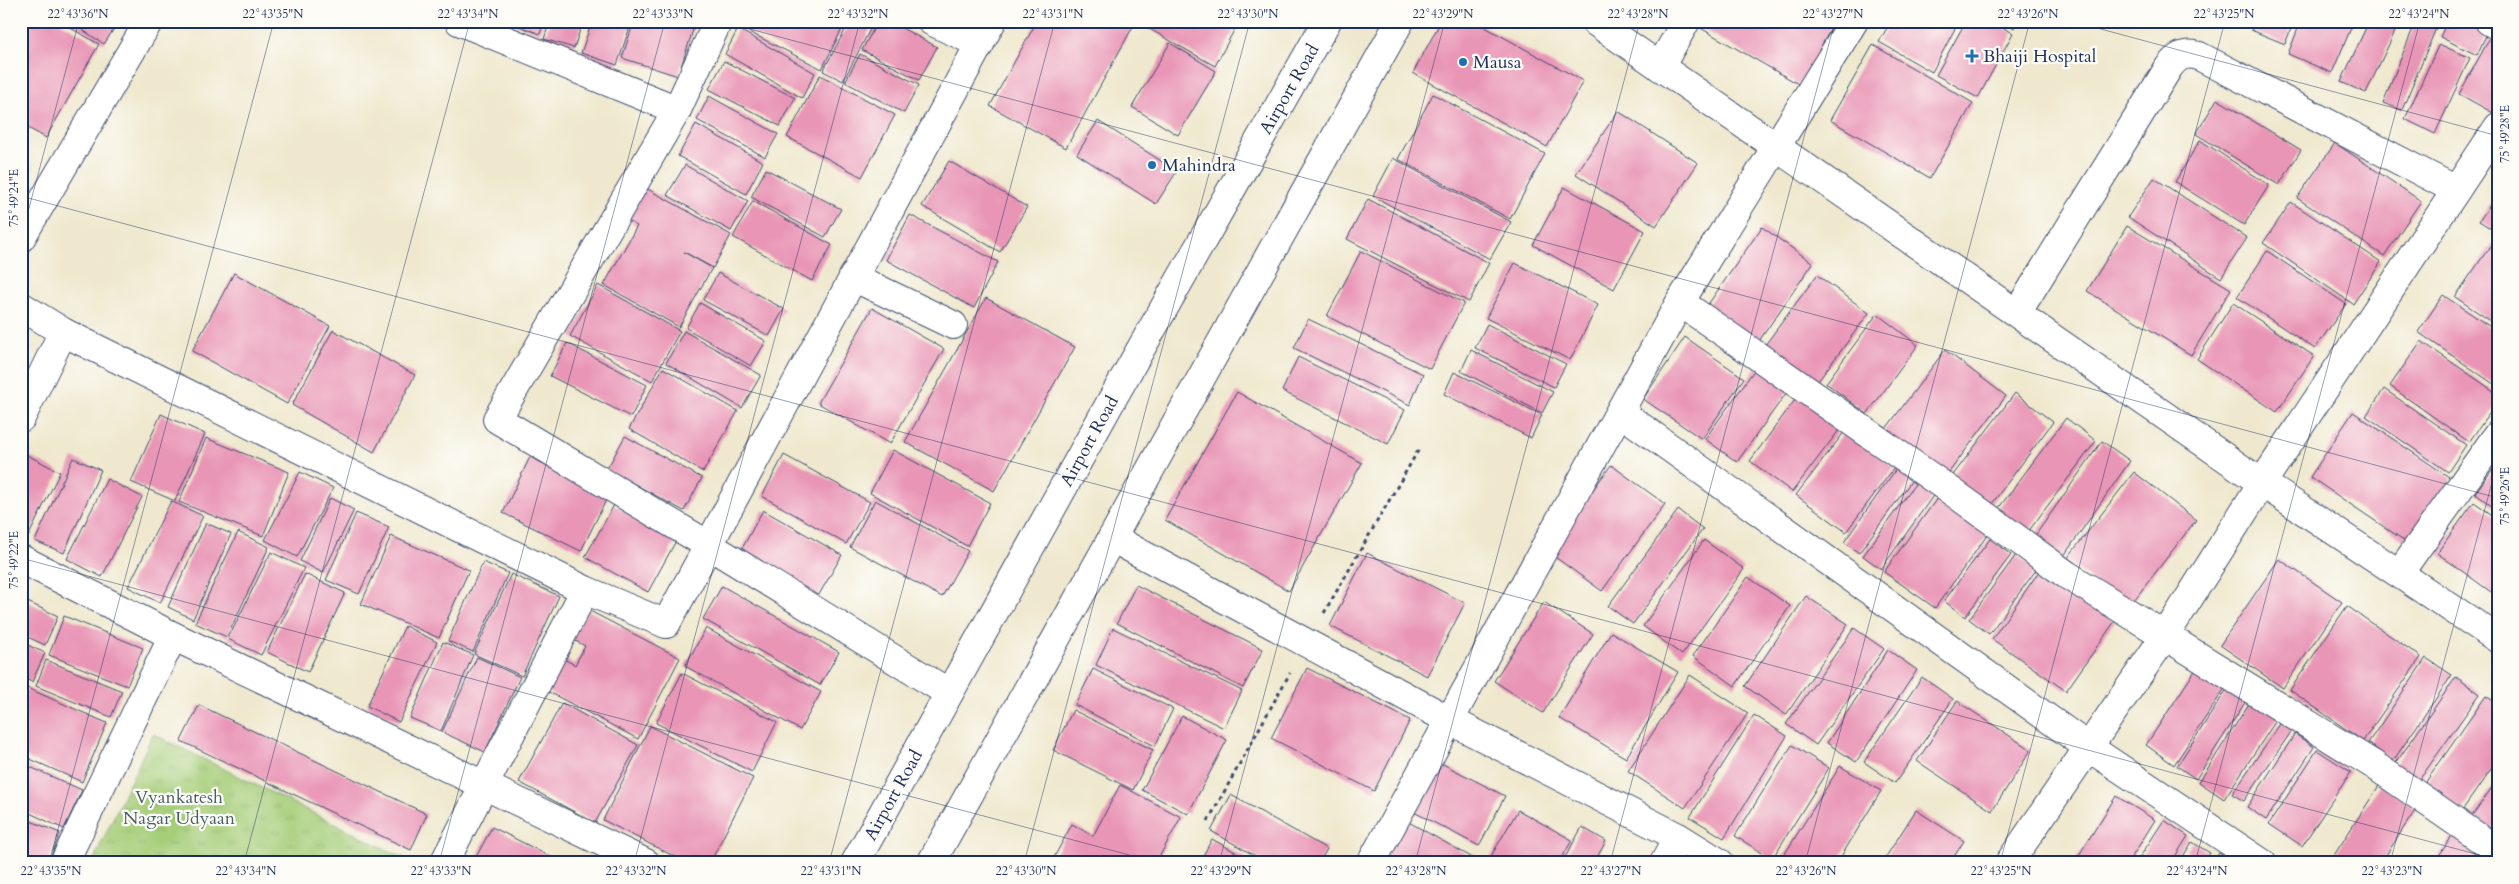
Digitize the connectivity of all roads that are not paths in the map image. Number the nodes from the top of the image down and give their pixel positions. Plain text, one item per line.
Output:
1 (149, 21) edge
2 (459, 21) edge
3 (718, 21) edge
4 (931, 21) edge
5 (1328, 21) edge
6 (1400, 21) edge
7 (1594, 21) edge
8 (1686, 21) edge
9 (1854, 21) edge
10 (2489, 21) edge
11 (2498, 26) edge
12 (986, 33) edge
13 (1660, 67) junction
14 (677, 110) junction
15 (2498, 127) edge
16 (1776, 148) junction
17 (2456, 190) junction
18 (21, 238) edge
19 (853, 277) junction
20 (1680, 302) junction
21 (21, 306) edge
22 (2017, 313) junction
23 (953, 325) dead end
24 (63, 332) junction
25 (1620, 412) junction
26 (21, 418) edge
27 (2498, 434) edge
28 (2262, 482) junction
29 (1112, 538) junction
30 (710, 546) junction
31 (21, 559) edge
32 (2400, 572) junction
33 (585, 590) junction
34 (174, 636) junction
35 (2165, 636) junction
36 (2498, 639) edge
37 (949, 693) junction
38 (1451, 721) junction
39 (2088, 747) junction
40 (484, 784) junction
41 (1678, 838) junction
42 (2498, 851) edge
43 (2018, 860) edge
44 (64, 863) edge
45 (444, 863) edge
46 (646, 863) edge
47 (855, 863) edge
48 (931, 863) edge
49 (1372, 863) edge
50 (1664, 863) edge
51 (1720, 863) edge
52 (2262, 863) edge

1 - 18 street
2 - 14 street
3 - 14 street
4 - 12 street
5 - 37 street, Airport Road
6 - 29 street
7 - 13 street
8 - 13 street
9 - 16 street
10 - 11 street
12 - 19 street
13 - 16 street
14 - 30 street
15 - 17 street
16 - 20 street
16 - 22 street
17 - 22 street
17 - 28 street
19 - 23 street
19 - 30 street
20 - 25 street
20 - 35 street
21 - 24 street
22 - 28 street
24 - 26 street
24 - 33 street
25 - 38 street
25 - 39 street
27 - 32 street
28 - 32 street
28 - 35 street
29 - 38 street
29 - 48 street
30 - 33 street
30 - 37 street
31 - 34 street
32 - 36 street
33 - 40 street
34 - 40 street
34 - 44 street
35 - 39 street
35 - 42 street
37 - 47 street, Airport Road
38 - 41 street
38 - 49 street
39 - 43 street
39 - 52 street
40 - 45 street
40 - 46 street
41 - 50 street
41 - 51 street

